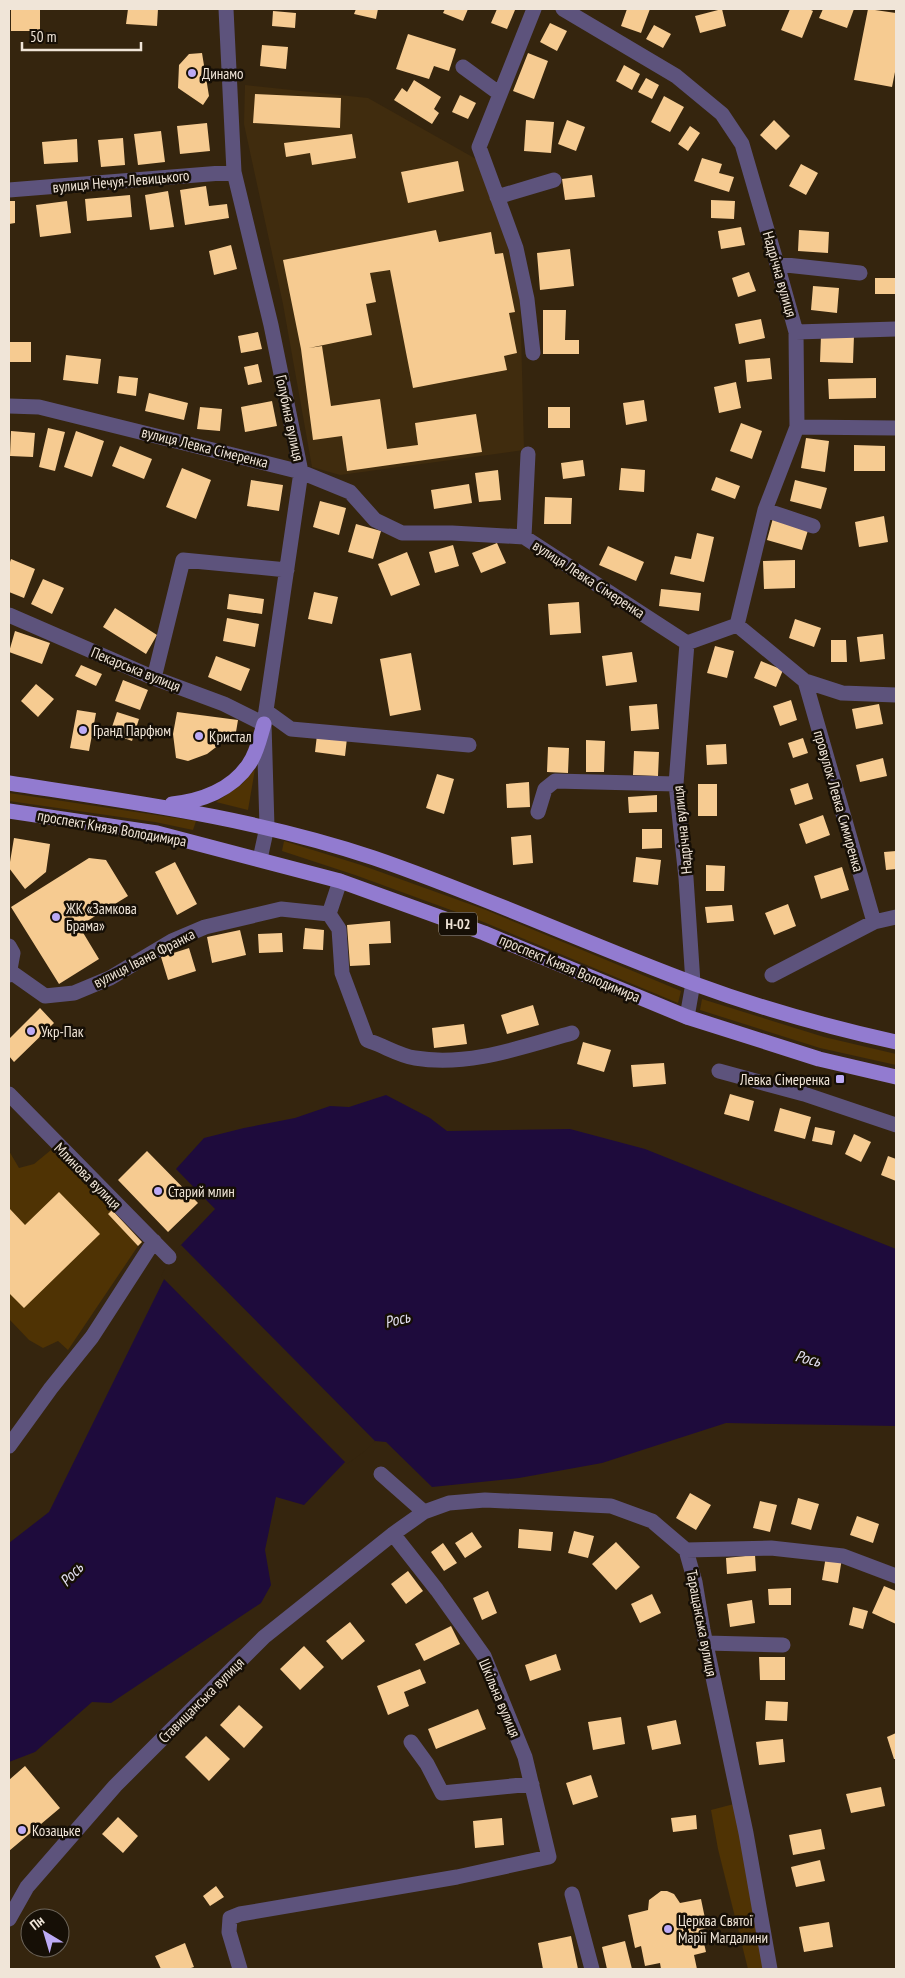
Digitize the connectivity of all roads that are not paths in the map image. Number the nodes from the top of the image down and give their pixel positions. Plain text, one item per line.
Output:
1 (226, 9) edge
2 (534, 9) edge
3 (563, 9) edge
4 (463, 66) dead end
5 (500, 94) junction
6 (234, 172) junction
7 (554, 180) dead end
8 (9, 190) edge
9 (497, 197) junction
10 (777, 264) junction
11 (860, 273) dead end
12 (896, 329) edge
13 (796, 332) junction
14 (534, 353) dead end
15 (9, 406) edge
16 (797, 426) junction
17 (896, 428) edge
18 (528, 454) dead end
19 (302, 472) junction
20 (765, 510) junction
21 (813, 526) dead end
22 (524, 537) junction
23 (286, 570) junction
24 (9, 615) edge
25 (737, 625) junction
26 (687, 643) junction
27 (154, 678) junction
28 (805, 681) junction
29 (896, 694) edge
30 (265, 717) junction
31 (469, 745) dead end
32 (9, 783) edge
33 (676, 784) junction
34 (159, 806) junction
35 (9, 811) edge
36 (538, 812) dead end
37 (267, 826) junction
38 (260, 859) junction
39 (340, 881) junction
40 (328, 914) junction
41 (896, 917) edge
42 (874, 922) junction
43 (9, 946) edge
44 (10, 973) edge
45 (772, 975) dead end
46 (693, 983) junction
47 (687, 1017) junction
48 (572, 1033) dead end
49 (896, 1042) edge
50 (719, 1071) dead end
51 (896, 1077) edge
52 (9, 1094) edge
53 (896, 1125) edge
54 (154, 1241) junction
55 (169, 1257) dead end
56 (9, 1446) edge
57 (381, 1474) dead end
58 (424, 1512) junction
59 (393, 1534) junction
60 (686, 1550) junction
61 (896, 1576) edge
62 (706, 1643) junction
63 (783, 1645) dead end
64 (411, 1742) dead end
65 (532, 1784) junction
66 (572, 1894) dead end
67 (9, 1919) edge
68 (240, 1969) edge
69 (592, 1969) edge
70 (770, 1969) edge

1 - 6 street, Голубина вулиця
2 - 5 street
3 - 10 street, Надрічна вулиця
4 - 5 street
5 - 9 street
6 - 8 street, вулиця Нечуя-Левицького
6 - 19 street, Голубина вулиця
7 - 9 street
9 - 14 street
10 - 11 street
10 - 13 street, Надрічна вулиця
12 - 13 street
13 - 16 street, Надрічна вулиця
15 - 19 street, вулиця Левка Сімеренка
16 - 17 street
16 - 20 street, Надрічна вулиця
18 - 22 street
19 - 22 street, вулиця Левка Сімеренка
19 - 23 street, Голубина вулиця
20 - 21 street
20 - 25 street, Надрічна вулиця
22 - 26 street, вулиця Левка Сімеренка
23 - 27 street
23 - 30 street, Голубина вулиця
24 - 27 street, Пекарська вулиця
25 - 26 street
25 - 28 street
26 - 33 street, Надрічна вулиця
27 - 30 street, Пекарська вулиця
28 - 29 street
28 - 42 street, провулок Левка Симиренка
30 - 31 street, Пекарська вулиця
30 - 34 main road
30 - 37 street, Голубина вулиця
32 - 34 main road, проспект Князя Володимира / Н-02
33 - 36 street
33 - 46 street, Надрічна вулиця
34 - 37 main road, проспект Князя Володимира / Н-02
35 - 38 main road, проспект Князя Володимира / Н-02
37 - 38 street, Голубина вулиця
37 - 46 main road, проспект Князя Володимира / Н-02
38 - 39 main road, проспект Князя Володимира / Н-02
39 - 40 street
39 - 47 main road, проспект Князя Володимира / Н-02
40 - 44 street, вулиця Івана Франка
40 - 48 street
41 - 42 street
42 - 45 street
43 - 44 street
46 - 47 street, Надрічна вулиця
46 - 49 main road, проспект Князя Володимира / Н-02
47 - 51 main road, проспект Князя Володимира / Н-02
50 - 53 street
52 - 54 street, Млинова вулиця
54 - 55 street, Млинова вулиця
54 - 56 street
57 - 58 street
58 - 59 street, Ставищанська вулиця
58 - 60 street, Таращанська вулиця
59 - 65 street, Шкільна вулиця
59 - 67 street, Ставищанська вулиця
60 - 61 street
60 - 62 street, Таращанська вулиця
62 - 63 street
62 - 70 street, Таращанська вулиця
64 - 65 street
65 - 68 street, Шкільна вулиця
66 - 69 street

